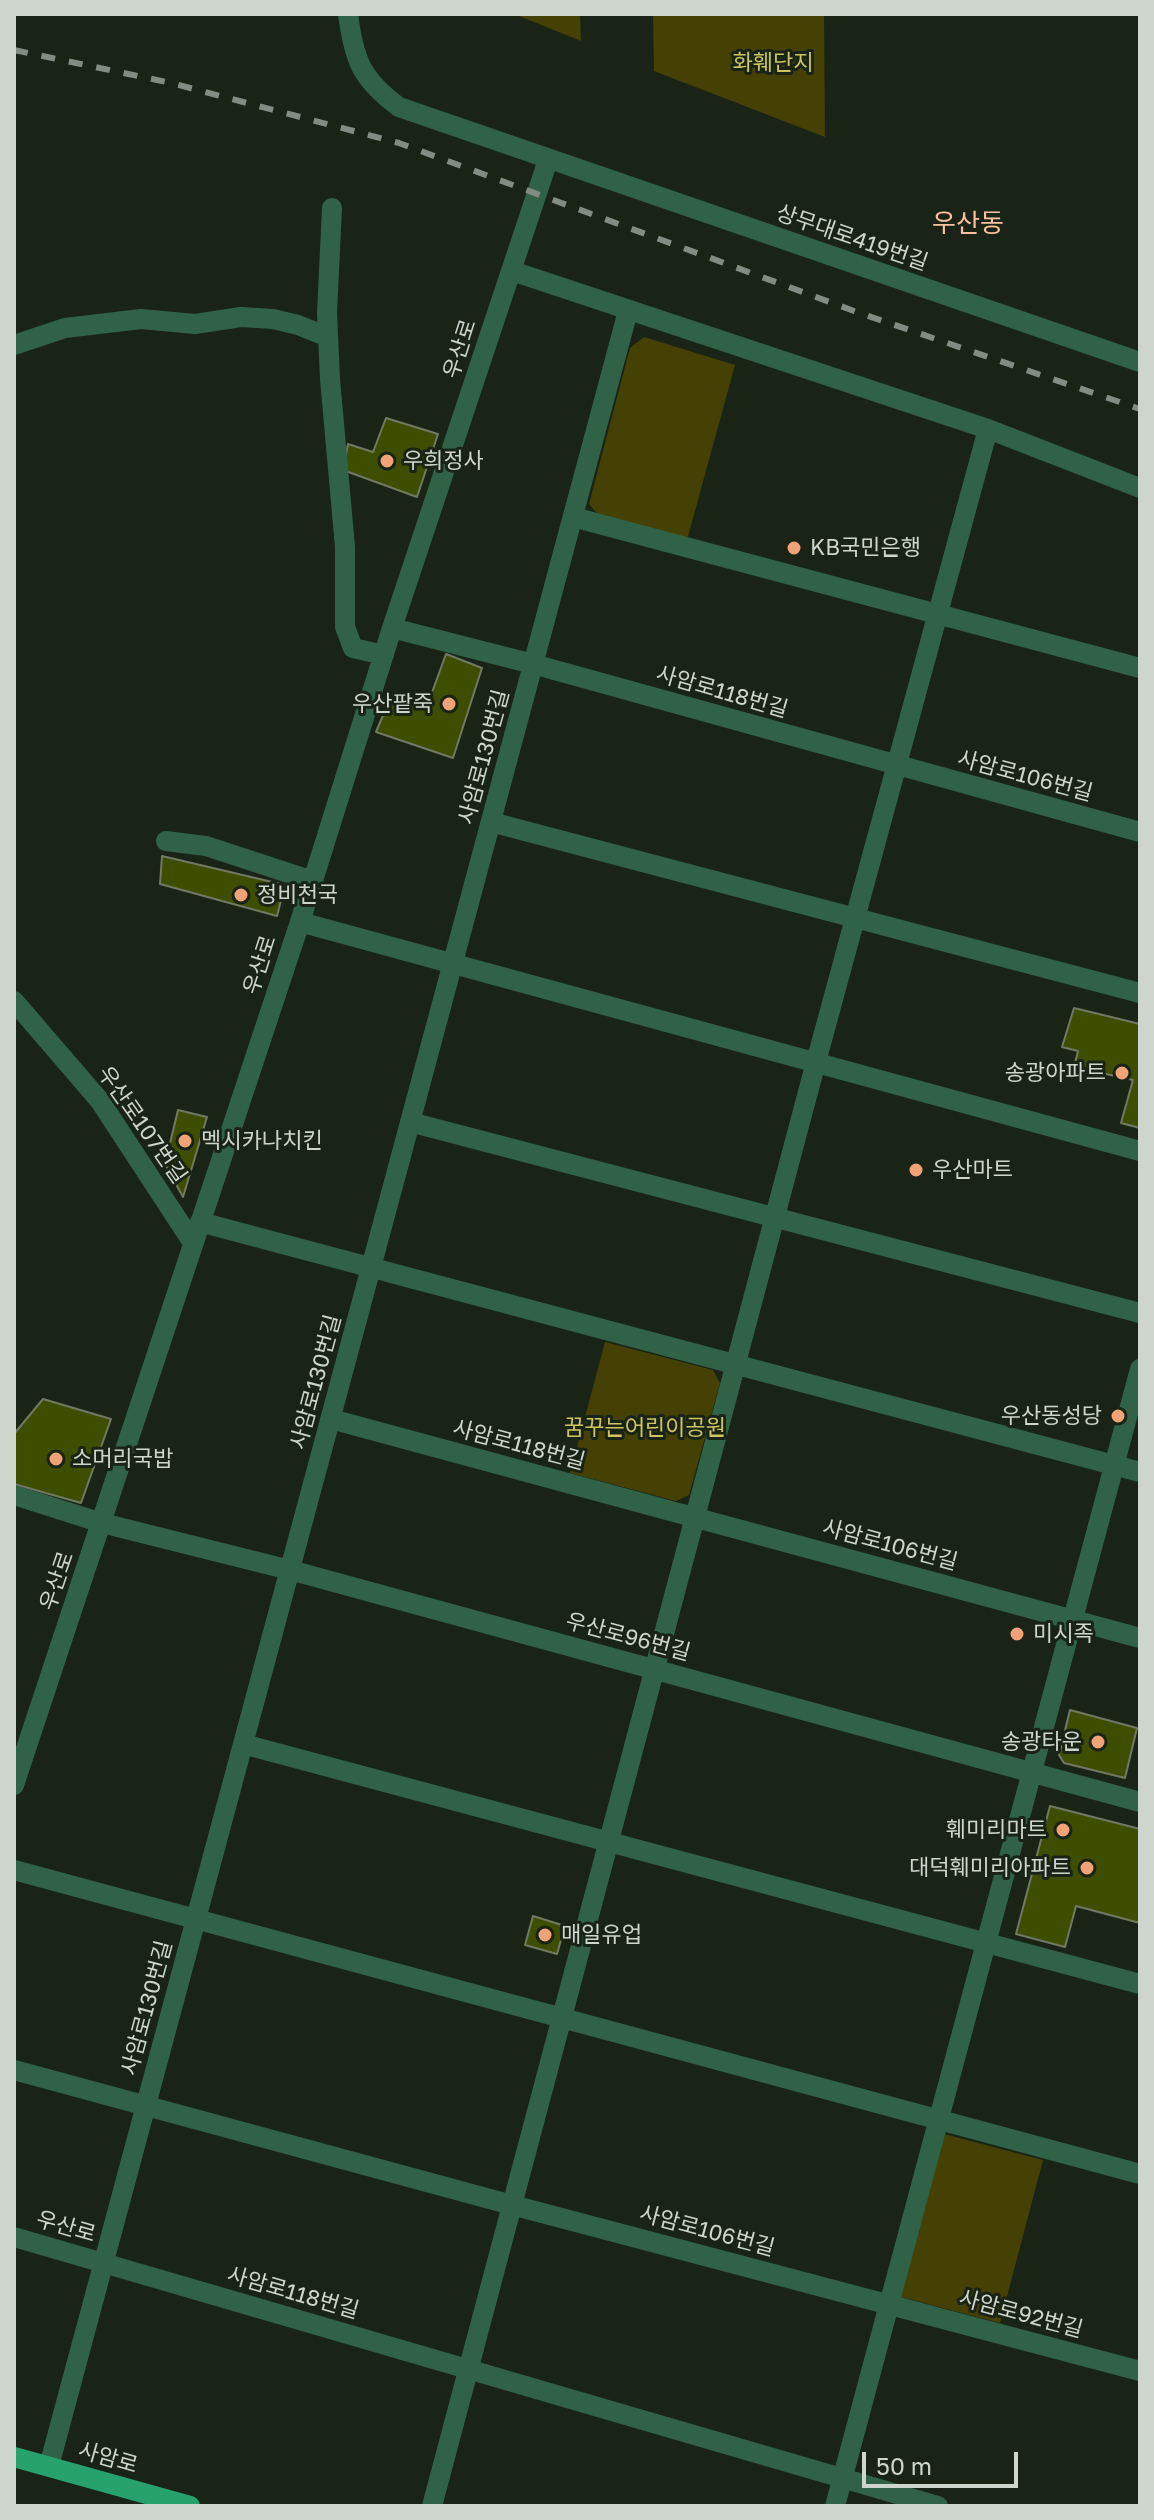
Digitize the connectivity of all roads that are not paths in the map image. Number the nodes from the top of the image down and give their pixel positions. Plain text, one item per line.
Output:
1 (348, 14) edge
2 (548, 160) junction
3 (332, 208) dead end
4 (512, 271) junction
5 (628, 311) junction
6 (328, 337) junction
7 (14, 345) edge
8 (1140, 362) edge
9 (988, 429) junction
10 (1140, 488) edge
11 (573, 517) junction
12 (937, 614) junction
13 (392, 628) junction
14 (384, 655) junction
15 (533, 664) junction
16 (1140, 668) edge
17 (897, 767) junction
18 (491, 822) junction
19 (1140, 832) edge
20 (166, 841) dead end
21 (313, 881) junction
22 (855, 917) junction
23 (300, 922) junction
24 (453, 964) junction
25 (1140, 993) edge
26 (14, 1001) edge
27 (816, 1062) junction
28 (410, 1122) junction
29 (1140, 1151) edge
30 (775, 1217) junction
31 (200, 1222) junction
32 (193, 1243) junction
33 (371, 1268) junction
34 (1140, 1313) edge
35 (736, 1365) junction
36 (1140, 1369) edge
37 (331, 1419) junction
38 (1114, 1465) junction
39 (1140, 1472) edge
40 (14, 1495) edge
41 (695, 1517) junction
42 (102, 1523) junction
43 (290, 1570) junction
44 (1073, 1619) junction
45 (1140, 1638) edge
46 (654, 1669) junction
47 (243, 1744) junction
48 (1032, 1772) junction
49 (14, 1785) edge
50 (1140, 1802) edge
51 (608, 1842) junction
52 (14, 1870) edge
53 (196, 1919) junction
54 (986, 1943) junction
55 (1140, 1984) edge
56 (562, 2018) junction
57 (14, 2070) edge
58 (146, 2106) junction
59 (939, 2121) junction
60 (1140, 2174) edge
61 (512, 2205) junction
62 (14, 2237) edge
63 (104, 2263) junction
64 (889, 2304) junction
65 (468, 2370) junction
66 (1140, 2371) edge
67 (14, 2457) edge
68 (49, 2466) junction
69 (843, 2478) junction
70 (190, 2506) edge
71 (432, 2506) edge
72 (835, 2506) edge
73 (938, 2506) edge

1 - 2 street, 상무대로419번길
2 - 4 street, 우산로
2 - 8 street, 상무대로419번길
3 - 6 street
4 - 5 street
4 - 13 street, 우산로
5 - 9 street
5 - 11 street, 사암로130번길
6 - 7 street
6 - 14 street
9 - 10 street
9 - 12 street
11 - 12 street
11 - 15 street, 사암로130번길
12 - 16 street
12 - 17 street
13 - 14 street, 우산로
13 - 15 street, 사암로118번길
14 - 21 street, 우산로
15 - 17 street, 사암로118번길
15 - 18 street, 사암로130번길
17 - 19 street, 사암로106번길
17 - 22 street
18 - 22 street
18 - 24 street, 사암로130번길
20 - 21 street
21 - 23 street, 우산로
22 - 25 street
22 - 27 street
23 - 24 street
23 - 31 street, 우산로
24 - 27 street
24 - 28 street, 사암로130번길
26 - 32 street, 우산로107번길
27 - 29 street
27 - 30 street
28 - 30 street
28 - 33 street, 사암로130번길
30 - 34 street
30 - 35 street
31 - 32 street, 우산로
31 - 33 street
32 - 42 street, 우산로
33 - 35 street
33 - 37 street, 사암로130번길
35 - 38 street
35 - 41 street
36 - 38 street
37 - 41 street, 사암로118번길
37 - 43 street, 사암로130번길
38 - 39 street
38 - 44 street
40 - 42 street, 우산로96번길
41 - 44 street, 사암로106번길
41 - 46 street
42 - 43 street, 우산로96번길
42 - 49 street, 우산로
43 - 46 street, 우산로96번길
43 - 47 street, 사암로130번길
44 - 45 street
44 - 48 street
46 - 48 street, 우산로96번길
46 - 51 street
47 - 51 street
47 - 53 street, 사암로130번길
48 - 50 street, 우산로96번길
48 - 54 street
51 - 54 street
51 - 56 street
52 - 53 street
53 - 56 street
53 - 58 street, 사암로130번길
54 - 55 street
54 - 59 street
56 - 59 street
56 - 61 street
57 - 58 street
58 - 61 street
58 - 63 street, 사암로130번길
59 - 60 street
59 - 64 street
61 - 64 street, 사암로106번길
61 - 65 street
62 - 63 street, 우산로
63 - 65 street, 사암로118번길
63 - 68 street, 사암로130번길
64 - 66 street, 사암로92번길
64 - 69 street
65 - 69 street
65 - 71 street
67 - 68 main road, 사암로
68 - 70 main road, 사암로
69 - 72 street
69 - 73 street

